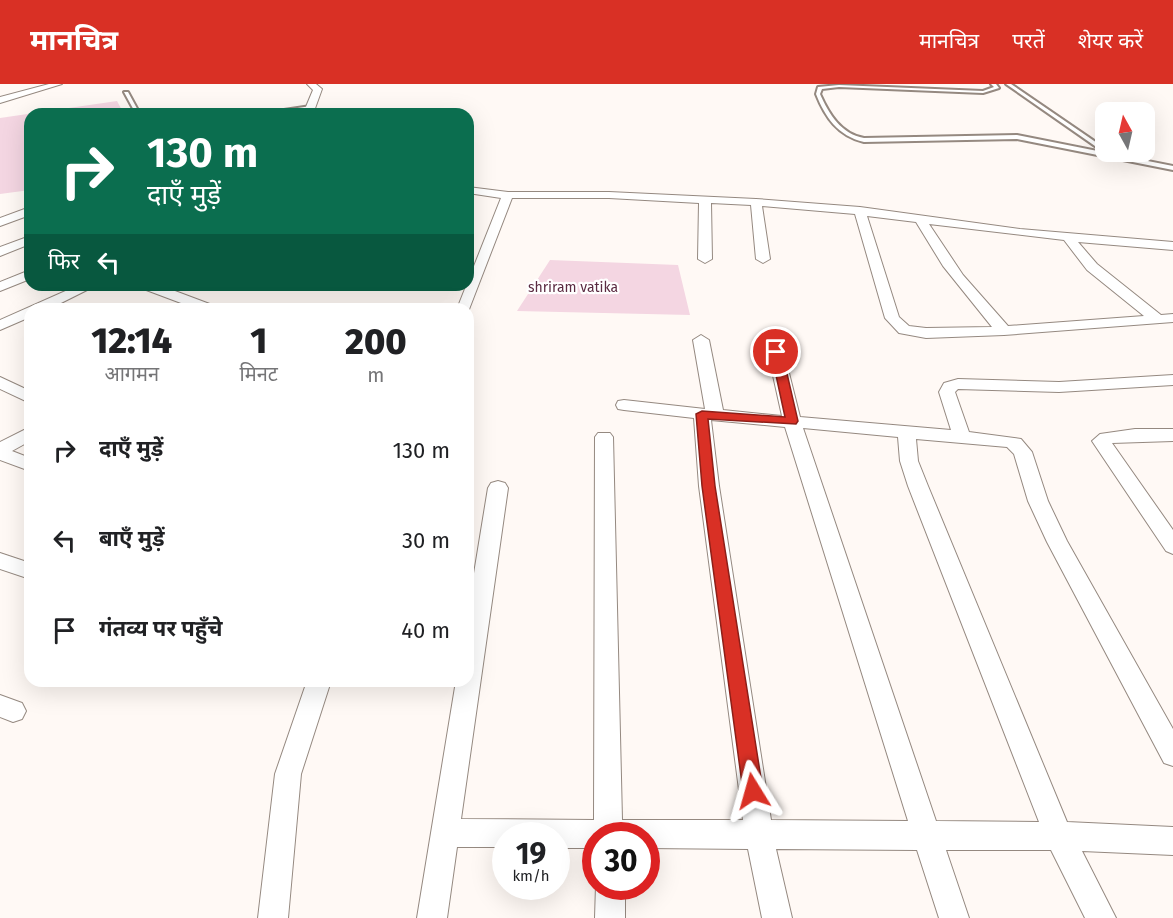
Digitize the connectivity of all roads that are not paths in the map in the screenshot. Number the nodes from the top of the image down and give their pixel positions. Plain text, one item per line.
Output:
1 (58, 84) edge
2 (311, 84) edge
3 (993, 84) edge
4 (1008, 84) edge
5 (126, 93) dead end
6 (0, 100) edge
7 (135, 108) edge
8 (310, 108) edge
9 (1095, 144) edge
10 (1173, 168) edge
11 (474, 191) edge
12 (508, 195) junction
13 (705, 199) junction
14 (756, 202) junction
15 (860, 211) junction
16 (24, 213) edge
17 (920, 219) junction
18 (0, 222) edge
19 (1068, 237) junction
20 (24, 242) edge
21 (1173, 246) edge
22 (0, 252) edge
23 (705, 259) dead end
24 (763, 259) dead end
25 (24, 277) edge
26 (474, 283) edge
27 (0, 287) edge
28 (78, 291) edge
29 (162, 291) edge
30 (54, 303) edge
31 (194, 303) edge
32 (24, 315) edge
33 (1173, 318) edge
34 (1158, 319) junction
35 (0, 326) edge
36 (1004, 331) junction
37 (701, 340) dead end
38 (776, 352) dead end
39 (1173, 380) edge
40 (0, 382) edge
41 (24, 395) edge
42 (624, 405) dead end
43 (708, 415) junction
44 (792, 421) junction
45 (906, 433) junction
46 (1171, 436) edge
47 (24, 437) edge
48 (604, 437) dead end
49 (962, 437) junction
50 (0, 452) edge
51 (24, 462) edge
52 (498, 488) dead end
53 (1173, 546) edge
54 (0, 561) edge
55 (24, 569) edge
56 (474, 644) edge
57 (317, 687) edge
58 (467, 687) edge
59 (1173, 754) edge
60 (608, 822) edge
61 (445, 833) junction
62 (582, 835) edge
63 (660, 835) edge
64 (759, 835) junction
65 (927, 836) junction
66 (1059, 836) junction
67 (1173, 841) edge
68 (609, 900) edge
69 (273, 918) edge
70 (432, 918) edge
71 (610, 918) edge
72 (777, 918) edge
73 (954, 918) edge
74 (1101, 918) edge

1 - 6 street
2 - 8 street
3 - 10 lane
4 - 9 lane
5 - 7 lane
11 - 12 street
12 - 13 street
12 - 26 street
13 - 14 street
13 - 23 street
14 - 15 street
14 - 24 street
15 - 17 street
15 - 36 street
16 - 18 street
17 - 19 street
17 - 36 street
19 - 21 street
19 - 34 street
20 - 22 street
25 - 27 street
28 - 30 street
29 - 31 street
32 - 35 street
33 - 34 street
34 - 36 street
37 - 43 street
38 - 44 street
39 - 49 street
40 - 41 street
42 - 43 street
43 - 44 street
43 - 64 street
44 - 45 street
44 - 65 street
45 - 49 street
45 - 66 street
46 - 53 street
47 - 50 street
48 - 60 street
49 - 59 street
50 - 51 street
52 - 56 street
54 - 55 street
57 - 69 street
58 - 61 street
61 - 62 street
61 - 70 street
63 - 64 street
64 - 65 street
64 - 72 street
65 - 66 street
65 - 73 street
66 - 67 street
66 - 74 street
68 - 71 street

